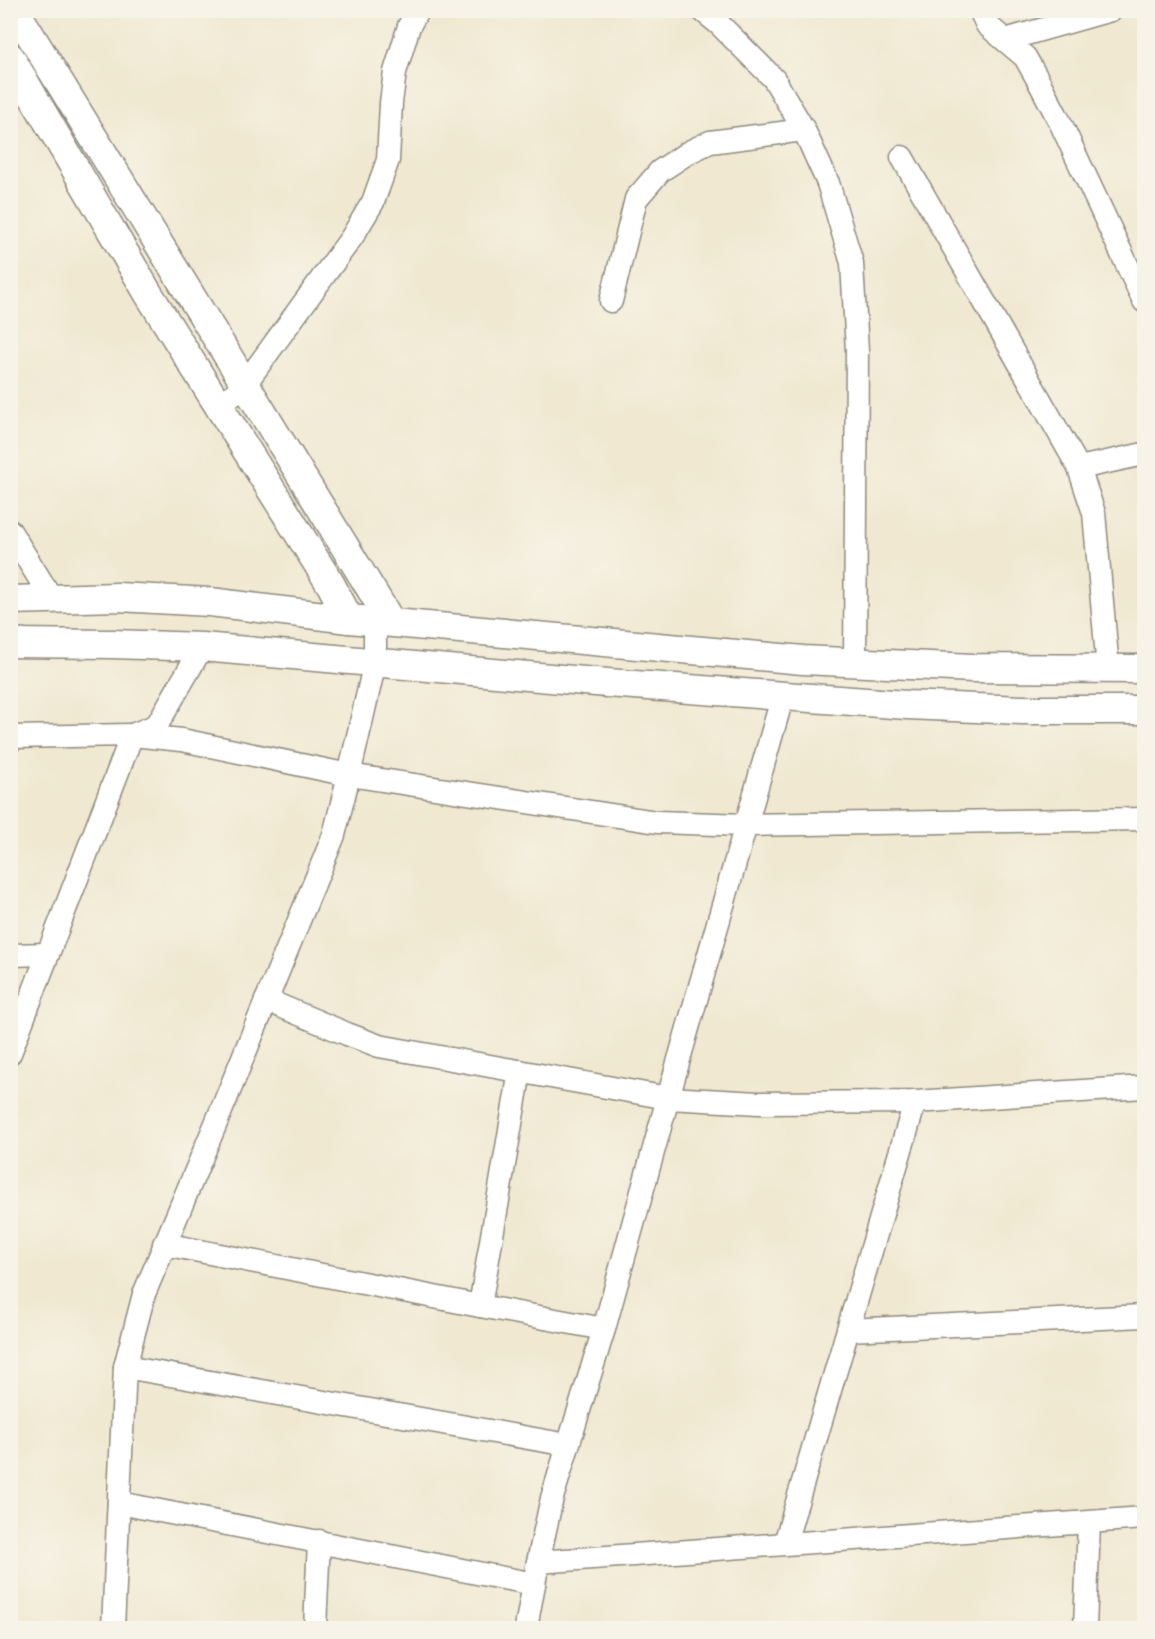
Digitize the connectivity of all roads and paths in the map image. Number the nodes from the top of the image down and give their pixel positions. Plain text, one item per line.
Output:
1 (15, 10) edge
2 (418, 10) edge
3 (702, 10) edge
4 (980, 10) edge
5 (1111, 10) edge
6 (1005, 40) junction
7 (10, 57) edge
8 (804, 130) junction
9 (902, 158) dead end
10 (611, 301) dead end
11 (1144, 301) edge
12 (245, 384) junction
13 (219, 407) junction
14 (1144, 454) edge
15 (1079, 468) junction
16 (10, 531) edge
17 (52, 599) junction
18 (10, 600) edge
19 (372, 621) junction
20 (10, 643) edge
21 (202, 647) junction
22 (375, 662) junction
23 (855, 663) junction
24 (1108, 669) junction
25 (1144, 669) edge
26 (783, 695) junction
27 (1144, 710) edge
28 (132, 735) junction
29 (10, 737) edge
30 (349, 775) junction
31 (1144, 819) edge
32 (746, 825) junction
33 (48, 954) junction
34 (10, 955) edge
35 (266, 1000) junction
36 (10, 1053) edge
37 (520, 1071) junction
38 (1144, 1087) edge
39 (668, 1098) junction
40 (915, 1102) junction
41 (164, 1244) junction
42 (480, 1306) junction
43 (1144, 1316) edge
44 (604, 1329) junction
45 (848, 1330) junction
46 (125, 1367) junction
47 (568, 1445) junction
48 (119, 1503) junction
49 (1144, 1518) edge
50 (1089, 1523) junction
51 (319, 1541) junction
52 (785, 1543) junction
53 (536, 1573) junction
54 (113, 1629) edge
55 (315, 1629) edge
56 (526, 1629) edge
57 (1085, 1629) edge

1 - 12 street
2 - 12 street
3 - 8 street
4 - 6 street
5 - 6 street
6 - 11 street
7 - 13 street
8 - 10 street
8 - 23 street
9 - 15 street
12 - 13 street
12 - 19 street
13 - 19 street
14 - 15 street
15 - 24 street
16 - 17 street
17 - 18 street
17 - 19 street
19 - 22 street
19 - 23 street
20 - 21 street
21 - 22 street
21 - 28 street
22 - 26 street
22 - 30 street
23 - 24 street
24 - 25 street
26 - 27 street
26 - 32 street
28 - 29 street
28 - 30 street
28 - 33 street
30 - 32 street
30 - 35 street
31 - 32 street
32 - 39 street
33 - 34 street
33 - 36 street
35 - 37 street
35 - 41 street
37 - 39 street
37 - 42 street
38 - 40 street
39 - 40 street
39 - 44 street
40 - 45 street
41 - 42 street
41 - 46 street
42 - 44 street
43 - 45 street
44 - 47 street
45 - 52 street
46 - 47 street
46 - 48 street
47 - 53 street
48 - 51 street
48 - 54 street
49 - 50 street
50 - 52 street
50 - 57 street
51 - 53 street
51 - 55 street
52 - 53 street
53 - 56 street

